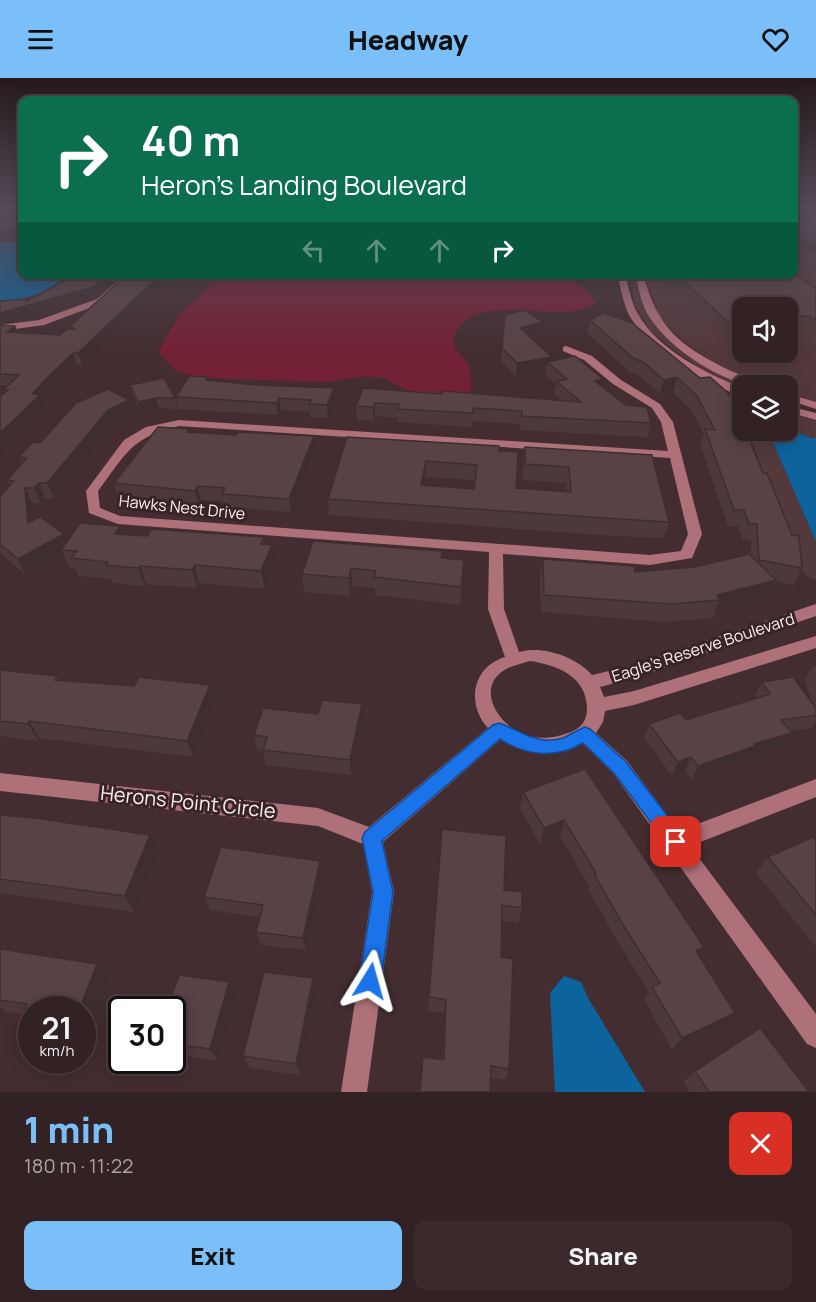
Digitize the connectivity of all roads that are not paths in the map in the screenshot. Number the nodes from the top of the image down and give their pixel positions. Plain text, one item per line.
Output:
1 (125, 279) edge
2 (622, 279) edge
3 (640, 279) edge
4 (40, 322) junction
5 (0, 328) edge
6 (55, 333) edge
7 (566, 349) dead end
8 (734, 375) edge
9 (732, 387) edge
10 (798, 400) edge
11 (816, 406) edge
12 (798, 412) edge
13 (816, 417) edge
14 (675, 455) junction
15 (496, 549) junction
16 (816, 610) edge
17 (816, 642) edge
18 (513, 657) junction
19 (589, 683) junction
20 (597, 705) junction
21 (499, 730) junction
22 (585, 734) junction
23 (0, 782) edge
24 (816, 788) edge
25 (372, 838) junction
26 (676, 842) junction
27 (816, 1035) edge
28 (354, 1092) edge

1 - 4 street
2 - 9 street
3 - 8 street
4 - 5 street
4 - 6 street
7 - 14 street
10 - 11 street
12 - 13 street
14 - 15 street, Hawks Nest Drive
14 - 15 street, Hawks Nest Drive
15 - 18 street
16 - 19 street, Eagle's Reserve Boulevard
17 - 20 street, Eagle's Reserve Boulevard
18 - 19 street
18 - 21 street
19 - 20 street
20 - 22 street
21 - 22 street
21 - 25 street
22 - 26 street
23 - 25 street, Herons Point Circle
24 - 26 street
25 - 28 street
26 - 27 street

